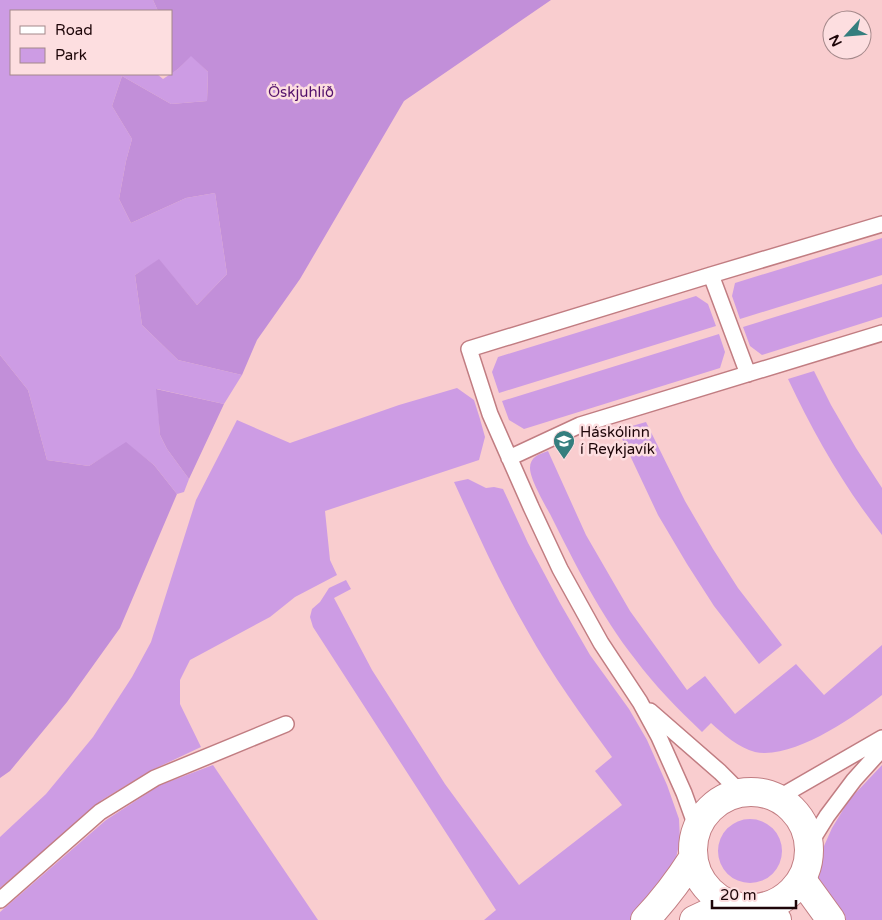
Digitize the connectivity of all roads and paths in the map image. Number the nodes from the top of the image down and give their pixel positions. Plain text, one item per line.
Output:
1 (882, 224) edge
2 (711, 274) junction
3 (882, 334) edge
4 (748, 374) junction
5 (508, 458) junction
6 (640, 702) junction
7 (286, 724) dead end
8 (882, 738) edge
9 (882, 749) edge
10 (740, 792) junction
11 (778, 798) junction
12 (697, 828) junction
13 (810, 844) junction
14 (693, 858) junction
15 (802, 880) junction
16 (0, 900) edge
17 (761, 912) edge
18 (645, 920) edge
19 (694, 920) edge
20 (831, 920) edge

1 - 2 lane
2 - 4 lane
2 - 5 lane
3 - 4 lane
4 - 5 lane
5 - 6 lane
6 - 10 lane
6 - 12 lane
7 - 16 lane
8 - 11 lane
9 - 13 lane
10 - 11 street
10 - 12 street
11 - 13 street
12 - 14 street
13 - 15 street
14 - 17 street
14 - 18 street
15 - 17 street
15 - 20 street
17 - 19 street

